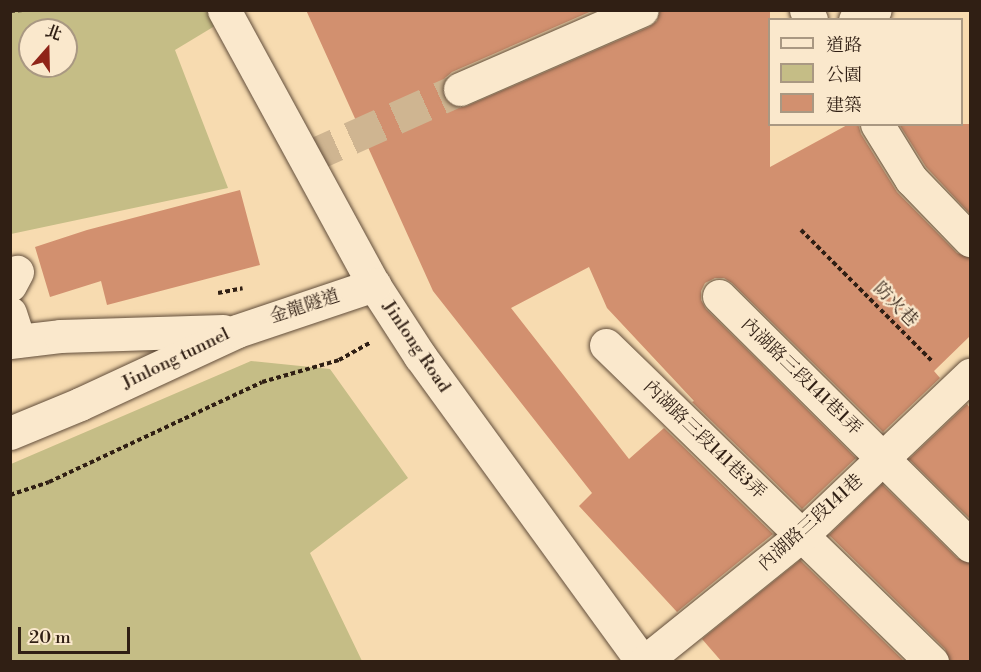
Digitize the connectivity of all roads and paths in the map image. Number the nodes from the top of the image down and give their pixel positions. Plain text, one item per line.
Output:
1 (23, 10) edge
2 (224, 10) edge
3 (642, 10) edge
4 (875, 10) edge
5 (10, 11) edge
6 (859, 18) edge
7 (460, 89) tunnel mouth
8 (878, 126) edge
9 (801, 230) dead end
10 (970, 240) edge
11 (374, 285) junction
12 (719, 296) dead end
13 (401, 325) junction
14 (237, 331) junction
15 (13, 332) edge
16 (606, 345) dead end
17 (964, 381) edge
18 (15, 426) edge
19 (883, 457) junction
20 (10, 495) edge
21 (803, 534) junction
22 (970, 544) edge
23 (643, 662) edge
24 (932, 662) edge

1 - 5 path
2 - 11 street, Jinlong Road
3 - 7 street
4 - 6 street
8 - 10 street
9 - 17 path, 防火巷
11 - 13 street, Jinlong Road
11 - 14 street, 金龍隧道
12 - 19 street, 內湖路三段141巷1弄
13 - 20 path
13 - 23 street, Jinlong Road
14 - 15 street, Jinlong tunnel
14 - 18 street, Jinlong tunnel
16 - 21 street, 內湖路三段141巷3弄
17 - 19 street, 內湖路三段141巷
19 - 21 street, 內湖路三段141巷
19 - 22 street, 內湖路三段141巷1弄
21 - 23 street, 內湖路三段141巷
21 - 24 street, 內湖路三段141巷3弄

